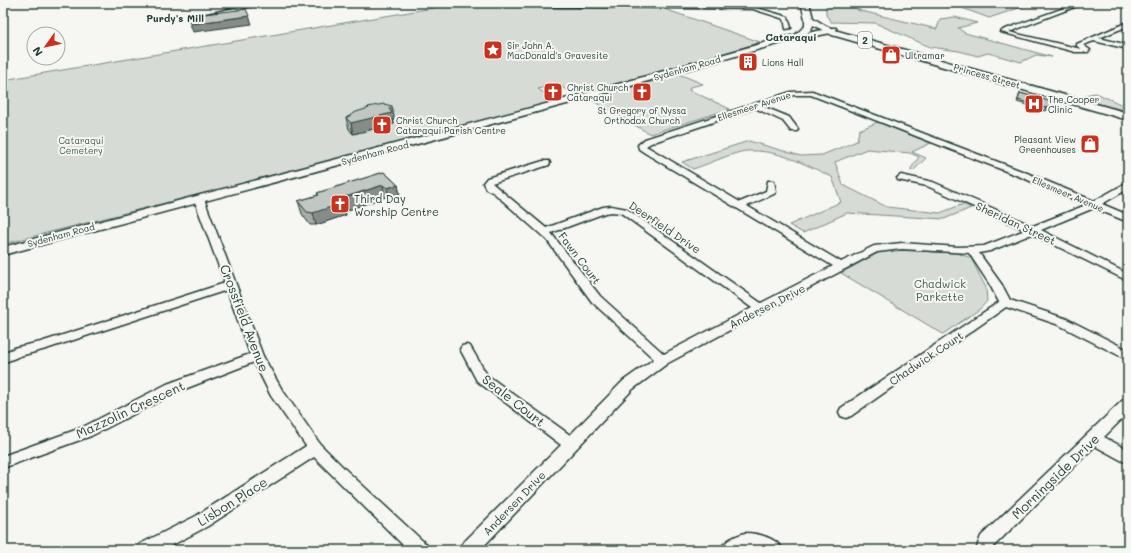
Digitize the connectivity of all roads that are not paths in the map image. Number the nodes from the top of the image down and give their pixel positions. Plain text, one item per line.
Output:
1 (277, 3) edge
2 (735, 3) edge
3 (805, 3) edge
4 (1082, 3) edge
5 (471, 4) dead end
6 (754, 8) junction
7 (193, 18) edge
8 (813, 18) junction
9 (1128, 24) edge
10 (828, 29) junction
11 (793, 33) junction
12 (1094, 39) junction
13 (1128, 47) edge
14 (755, 105) junction
15 (1128, 118) edge
16 (794, 129) dead end
17 (546, 163) dead end
18 (902, 178) dead end
19 (771, 183) dead end
20 (1128, 185) edge
21 (199, 199) junction
22 (1094, 205) junction
23 (739, 206) junction
24 (1128, 219) edge
25 (1033, 230) junction
26 (545, 232) junction
27 (3, 251) edge
28 (973, 251) junction
29 (842, 267) junction
30 (1128, 278) edge
31 (231, 285) junction
32 (1005, 303) junction
33 (761, 309) junction
34 (466, 349) dead end
35 (1128, 355) edge
36 (257, 356) junction
37 (3, 358) edge
38 (663, 360) junction
39 (1128, 404) edge
40 (846, 412) dead end
41 (1094, 438) junction
42 (571, 444) junction
43 (315, 448) junction
44 (1128, 458) edge
45 (3, 462) edge
46 (146, 550) edge
47 (420, 550) edge
48 (468, 550) edge
49 (729, 550) edge
50 (774, 550) edge
51 (985, 550) edge

1 - 7 street
2 - 6 street
3 - 8 main road
4 - 12 street
5 - 6 street
6 - 11 street
8 - 10 main road, Princess Street / 2
8 - 11 main road
9 - 12 street
10 - 11 main road, Sydenham Road
10 - 15 main road, Princess Street / 2
11 - 21 main road, Sydenham Road
12 - 13 street
14 - 16 street
14 - 22 street, Ellesmeer Avenue
14 - 23 street, Ellesmeer Avenue
17 - 26 street, Fawn Court
18 - 25 street, Sheridan Street
19 - 23 street
20 - 22 street, Andersen Drive
21 - 27 main road, Sydenham Road
21 - 31 street, Crossfield Avenue
22 - 24 street, Ellesmeer Avenue
22 - 25 street, Andersen Drive
23 - 29 street, Ellesmeer Avenue
25 - 28 street, Andersen Drive
25 - 30 street, Sheridan Street
26 - 33 street, Deerfield Drive
26 - 38 street, Fawn Court
28 - 29 street, Andersen Drive
28 - 32 street
29 - 33 street, Andersen Drive
31 - 36 street, Crossfield Avenue
31 - 37 street
32 - 35 street
32 - 40 street, Chadwick Court
33 - 38 street, Andersen Drive
34 - 42 street, Seale Court
36 - 43 street, Crossfield Avenue
36 - 45 street, Mazzolin Crescent
38 - 42 street, Andersen Drive
39 - 41 street, Morningside Drive
41 - 44 street
41 - 51 street, Morningside Drive
42 - 48 street, Andersen Drive
43 - 46 street, Lisbon Place
43 - 47 street, Crossfield Avenue
49 - 50 street

